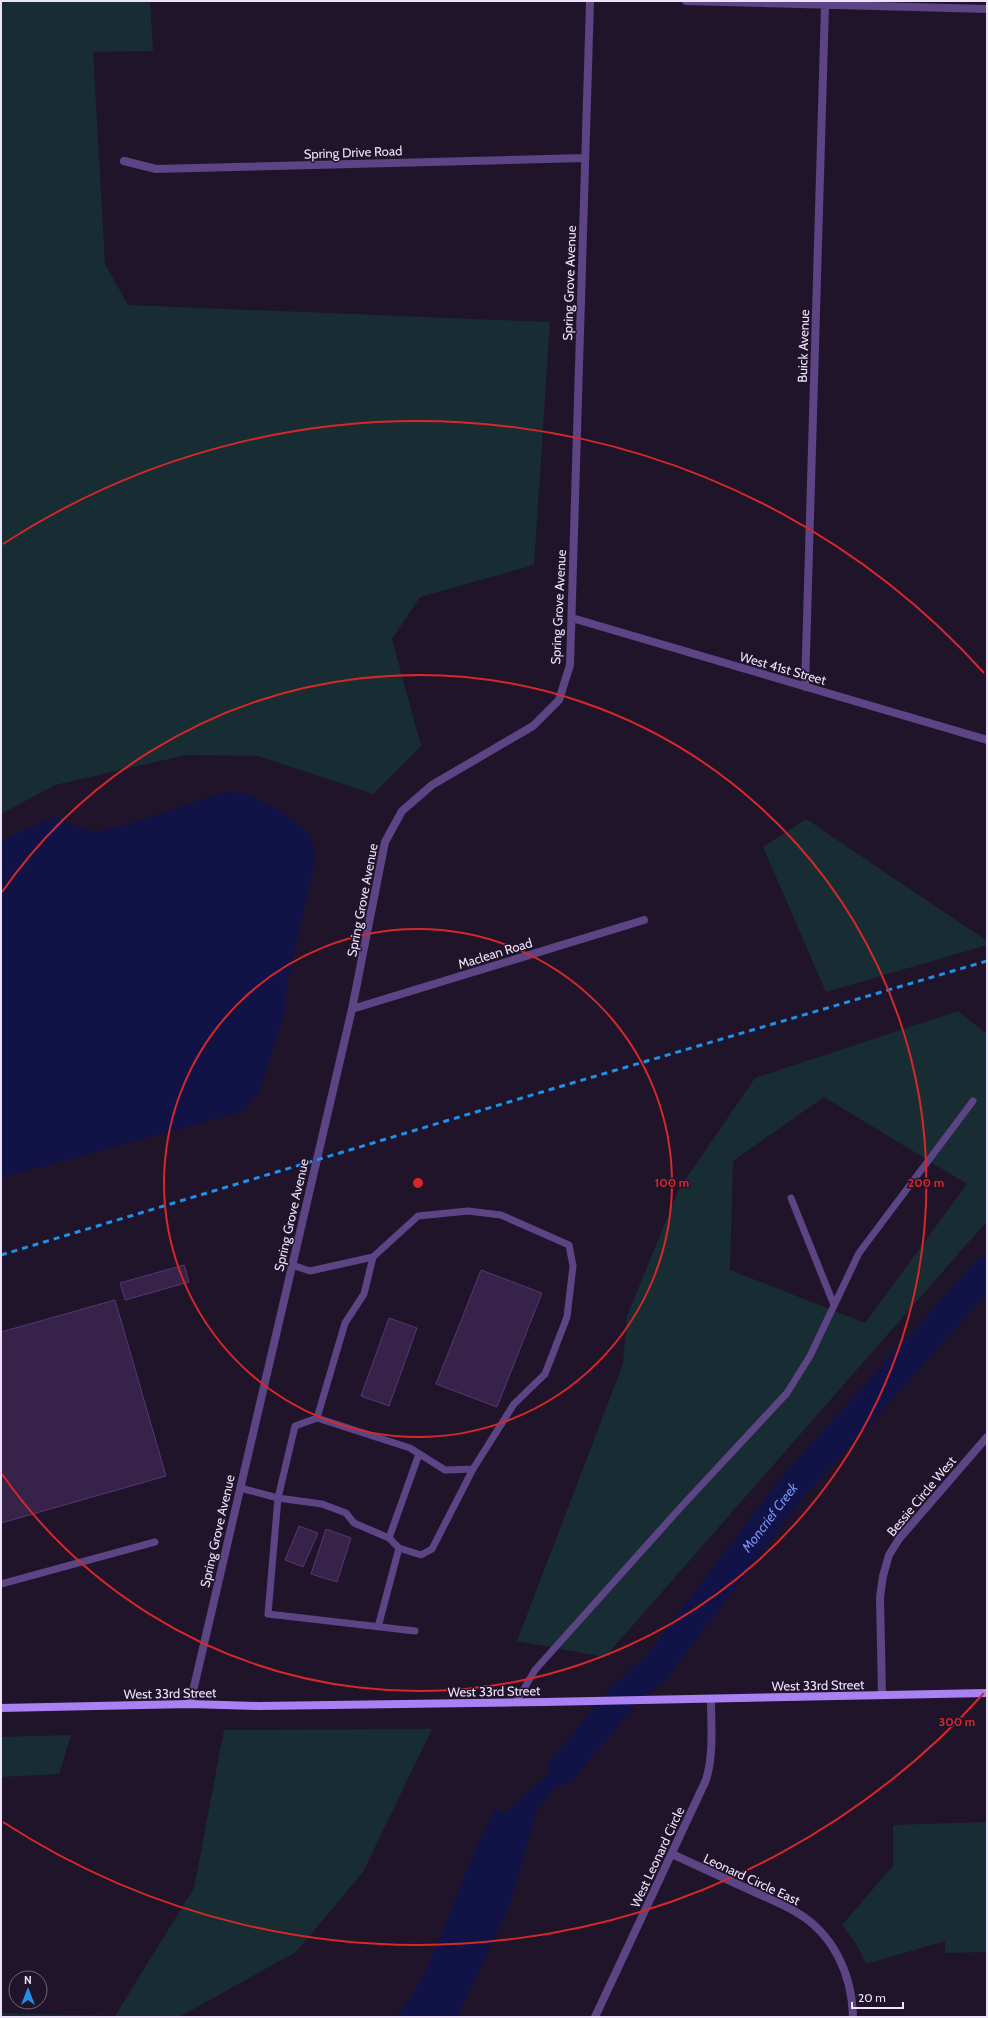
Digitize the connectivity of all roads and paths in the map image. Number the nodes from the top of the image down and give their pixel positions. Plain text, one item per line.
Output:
1 (590, 1) edge
2 (686, 1) edge
3 (825, 6) junction
4 (987, 9) edge
5 (584, 158) junction
6 (124, 161) dead end
7 (572, 618) junction
8 (805, 687) junction
9 (987, 740) edge
10 (644, 920) dead end
11 (352, 1009) junction
12 (974, 1101) dead end
13 (791, 1198) dead end
14 (373, 1257) junction
15 (292, 1266) junction
16 (834, 1305) junction
17 (317, 1418) junction
18 (987, 1438) edge
19 (419, 1454) junction
20 (473, 1469) junction
21 (240, 1488) junction
22 (278, 1498) junction
23 (389, 1538) junction
24 (155, 1542) dead end
25 (399, 1548) junction
26 (1, 1584) edge
27 (378, 1627) junction
28 (416, 1631) dead end
29 (987, 1693) edge
30 (882, 1695) junction
31 (711, 1699) junction
32 (516, 1702) junction
33 (190, 1704) junction
34 (1, 1708) edge
35 (672, 1854) junction
36 (595, 2017) edge
37 (853, 2017) edge

1 - 5 street, Spring Grove Avenue
2 - 3 street
3 - 4 street
3 - 8 street, Buick Avenue
5 - 6 street, Spring Drive Road
5 - 7 street, Spring Grove Avenue
7 - 8 street, West 41st Street
7 - 11 street, Spring Grove Avenue
8 - 9 street, West 41st Street
10 - 11 street, Maclean Road
11 - 15 street, Spring Grove Avenue
12 - 16 lane
13 - 16 lane
14 - 15 lane
14 - 17 lane
14 - 20 lane
15 - 21 street, Spring Grove Avenue
16 - 32 lane
17 - 19 lane
17 - 22 lane
18 - 30 street, Bessie Circle West
19 - 20 lane
19 - 23 lane
20 - 25 lane
21 - 22 lane
21 - 33 street, Spring Grove Avenue
22 - 23 lane
22 - 27 lane
23 - 25 lane
24 - 26 lane
25 - 27 lane
27 - 28 lane
29 - 30 street, West 33rd Street
30 - 31 street, West 33rd Street
31 - 32 street, West 33rd Street
31 - 35 street, West Leonard Circle
32 - 33 street, West 33rd Street
33 - 34 street, West 33rd Street
35 - 36 street, West Leonard Circle
35 - 37 street, Leonard Circle East

